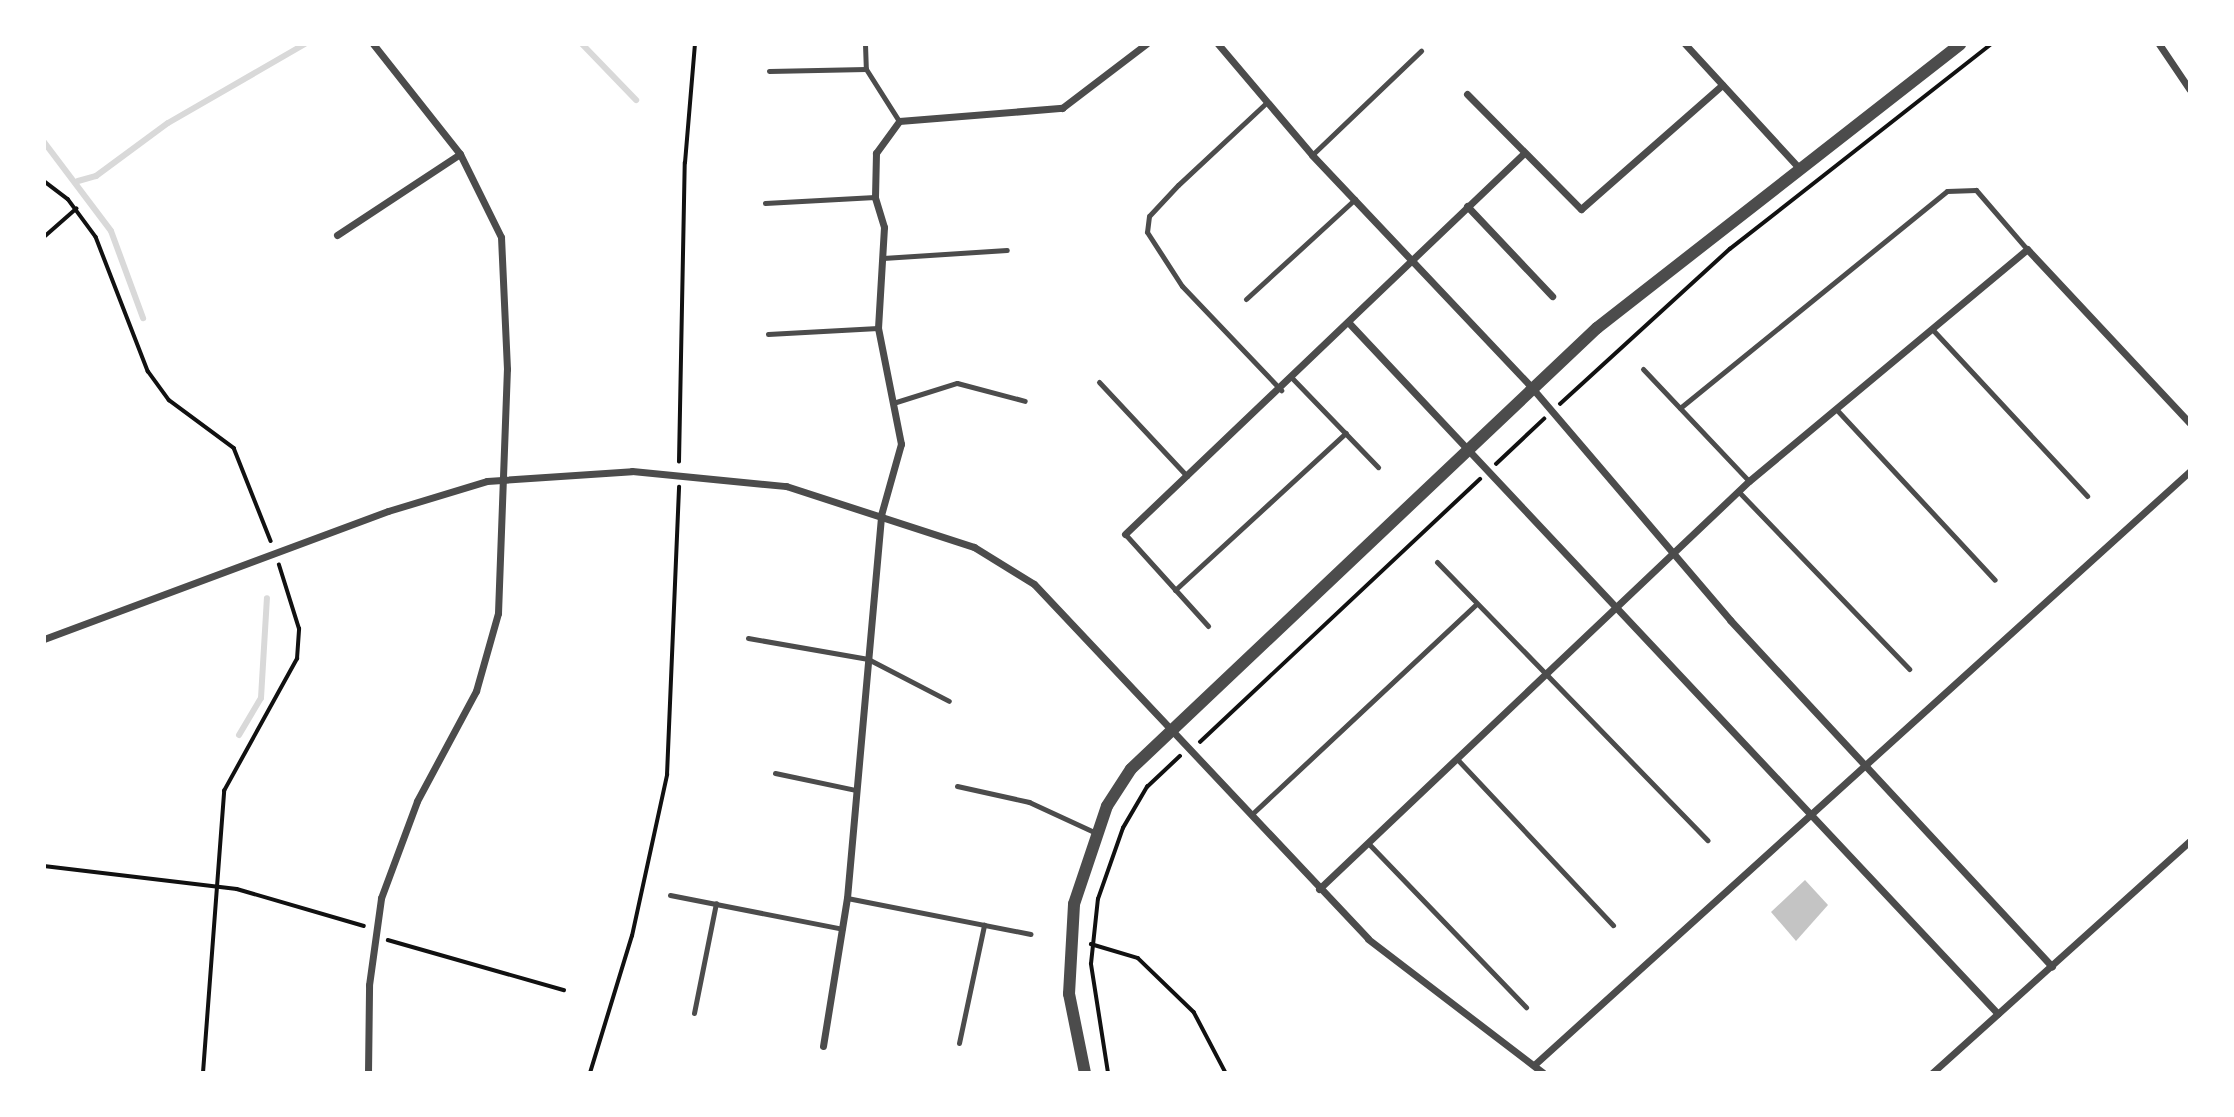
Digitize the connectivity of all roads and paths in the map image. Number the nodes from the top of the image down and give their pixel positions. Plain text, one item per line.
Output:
1 (373, 44) edge
2 (695, 44) edge
3 (865, 44) edge
4 (1146, 44) edge
5 (1218, 44) edge
6 (1685, 44) edge
7 (1960, 44) edge
8 (1991, 44) edge
9 (2159, 44) edge
10 (1420, 51) dead end
11 (866, 69) junction
12 (769, 71) dead end
13 (1722, 85) junction
14 (2190, 90) edge
15 (1467, 94) dead end
16 (1266, 103) junction
17 (899, 121) junction
18 (460, 154) junction
19 (1523, 154) junction
20 (1312, 155) junction
21 (1800, 169) junction
22 (44, 181) edge
23 (875, 197) junction
24 (1355, 199) junction
25 (765, 203) dead end
26 (1467, 206) junction
27 (76, 209) junction
28 (337, 234) dead end
29 (44, 237) edge
30 (2027, 249) junction
31 (1007, 250) dead end
32 (883, 258) junction
33 (1412, 258) junction
34 (1552, 296) dead end
35 (1246, 299) dead end
36 (1348, 321) junction
37 (878, 328) junction
38 (1932, 329) junction
39 (768, 334) dead end
40 (1643, 369) dead end
41 (1292, 378) junction
42 (1099, 382) dead end
43 (1533, 389) junction
44 (1282, 390) junction
45 (1025, 401) dead end
46 (893, 403) junction
47 (1558, 406) dead end
48 (1680, 408) junction
49 (1836, 409) junction
50 (1548, 415) dead end
51 (2190, 423) edge
52 (1346, 433) junction
53 (1469, 449) junction
54 (1494, 466) dead end
55 (1378, 467) dead end
56 (2190, 471) edge
57 (1187, 476) junction
58 (1483, 476) dead end
59 (679, 477) junction
60 (505, 480) junction
61 (1749, 481) junction
62 (1738, 491) junction
63 (2087, 496) dead end
64 (881, 515) junction
65 (1125, 534) joint
66 (275, 554) junction
67 (1672, 556) junction
68 (1437, 562) dead end
69 (1995, 580) dead end
70 (1175, 590) junction
71 (1475, 605) junction
72 (1620, 605) junction
73 (1208, 626) dead end
74 (748, 638) dead end
75 (44, 639) edge
76 (867, 659) junction
77 (1909, 669) dead end
78 (1548, 673) junction
79 (949, 701) dead end
80 (1172, 729) junction
81 (1201, 741) dead end
82 (1457, 759) junction
83 (1173, 761) dead end
84 (1867, 763) junction
85 (775, 773) dead end
86 (957, 786) dead end
87 (856, 790) junction
88 (1813, 810) junction
89 (1252, 814) junction
90 (1096, 833) junction
91 (1707, 840) dead end
92 (2190, 841) edge
93 (1368, 843) junction
94 (44, 866) edge
95 (218, 888) junction
96 (1319, 889) junction
97 (670, 895) dead end
98 (847, 898) junction
99 (716, 903) junction
100 (1613, 925) dead end
101 (984, 926) junction
102 (843, 929) junction
103 (374, 932) junction
104 (1030, 934) dead end
105 (1091, 944) junction
106 (2052, 967) junction
107 (564, 990) dead end
108 (1526, 1007) dead end
109 (694, 1013) dead end
110 (1998, 1014) junction
111 (959, 1043) dead end
112 (823, 1046) dead end
113 (1534, 1065) junction
114 (203, 1073) edge
115 (368, 1073) edge
116 (590, 1073) edge
117 (1085, 1073) edge
118 (1108, 1073) edge
119 (1226, 1073) edge
120 (1543, 1073) edge
121 (1932, 1073) edge

1 - 18 street
2 - 59 path
3 - 11 lane
4 - 17 street
5 - 16 street
6 - 13 street
7 - 21 street
8 - 47 path
9 - 14 street
10 - 20 lane
11 - 12 lane
11 - 17 lane
13 - 19 street
13 - 21 street
15 - 19 street
16 - 20 street
16 - 44 lane
17 - 23 street
18 - 28 street
18 - 60 street
19 - 26 street
20 - 24 street
21 - 43 street
22 - 27 path
23 - 25 lane
23 - 32 street
24 - 33 street
24 - 35 lane
26 - 33 street
26 - 34 street
27 - 29 path
27 - 66 path
30 - 38 street
30 - 48 lane
30 - 51 street
31 - 32 lane
32 - 37 street
33 - 36 street
33 - 43 street
36 - 41 street
36 - 53 street
37 - 39 lane
37 - 46 street
38 - 49 street
38 - 63 lane
40 - 48 lane
41 - 44 street
41 - 52 lane
42 - 57 lane
43 - 53 street
43 - 67 street
44 - 57 street
45 - 46 lane
46 - 64 street
48 - 61 lane
49 - 61 street
49 - 69 lane
50 - 54 path
52 - 55 lane
52 - 70 lane
53 - 72 street
53 - 80 street
56 - 84 street
57 - 65 street
58 - 81 path
59 - 60 street
59 - 64 street
59 - 116 path
60 - 66 street
60 - 103 street
61 - 62 street
62 - 67 street
62 - 77 lane
64 - 76 street
64 - 80 street
65 - 70 lane
66 - 75 street
66 - 95 path
67 - 72 street
67 - 84 street
68 - 71 lane
70 - 73 lane
71 - 78 lane
71 - 89 lane
72 - 78 street
72 - 88 street
74 - 76 lane
76 - 79 lane
76 - 87 street
78 - 82 street
78 - 91 lane
80 - 89 street
80 - 90 street
82 - 93 street
82 - 100 lane
83 - 105 path
84 - 88 street
84 - 106 street
85 - 87 lane
86 - 90 lane
87 - 98 street
88 - 110 street
88 - 113 street
89 - 96 street
90 - 117 street
92 - 106 street
93 - 96 street
93 - 108 lane
94 - 95 path
95 - 103 path
95 - 114 path
96 - 113 street
97 - 99 lane
98 - 101 lane
98 - 102 street
99 - 102 lane
99 - 109 lane
101 - 104 lane
101 - 111 lane
102 - 112 street
103 - 107 path
103 - 115 street
105 - 118 path
105 - 119 path
106 - 110 street
110 - 121 street
113 - 120 street

